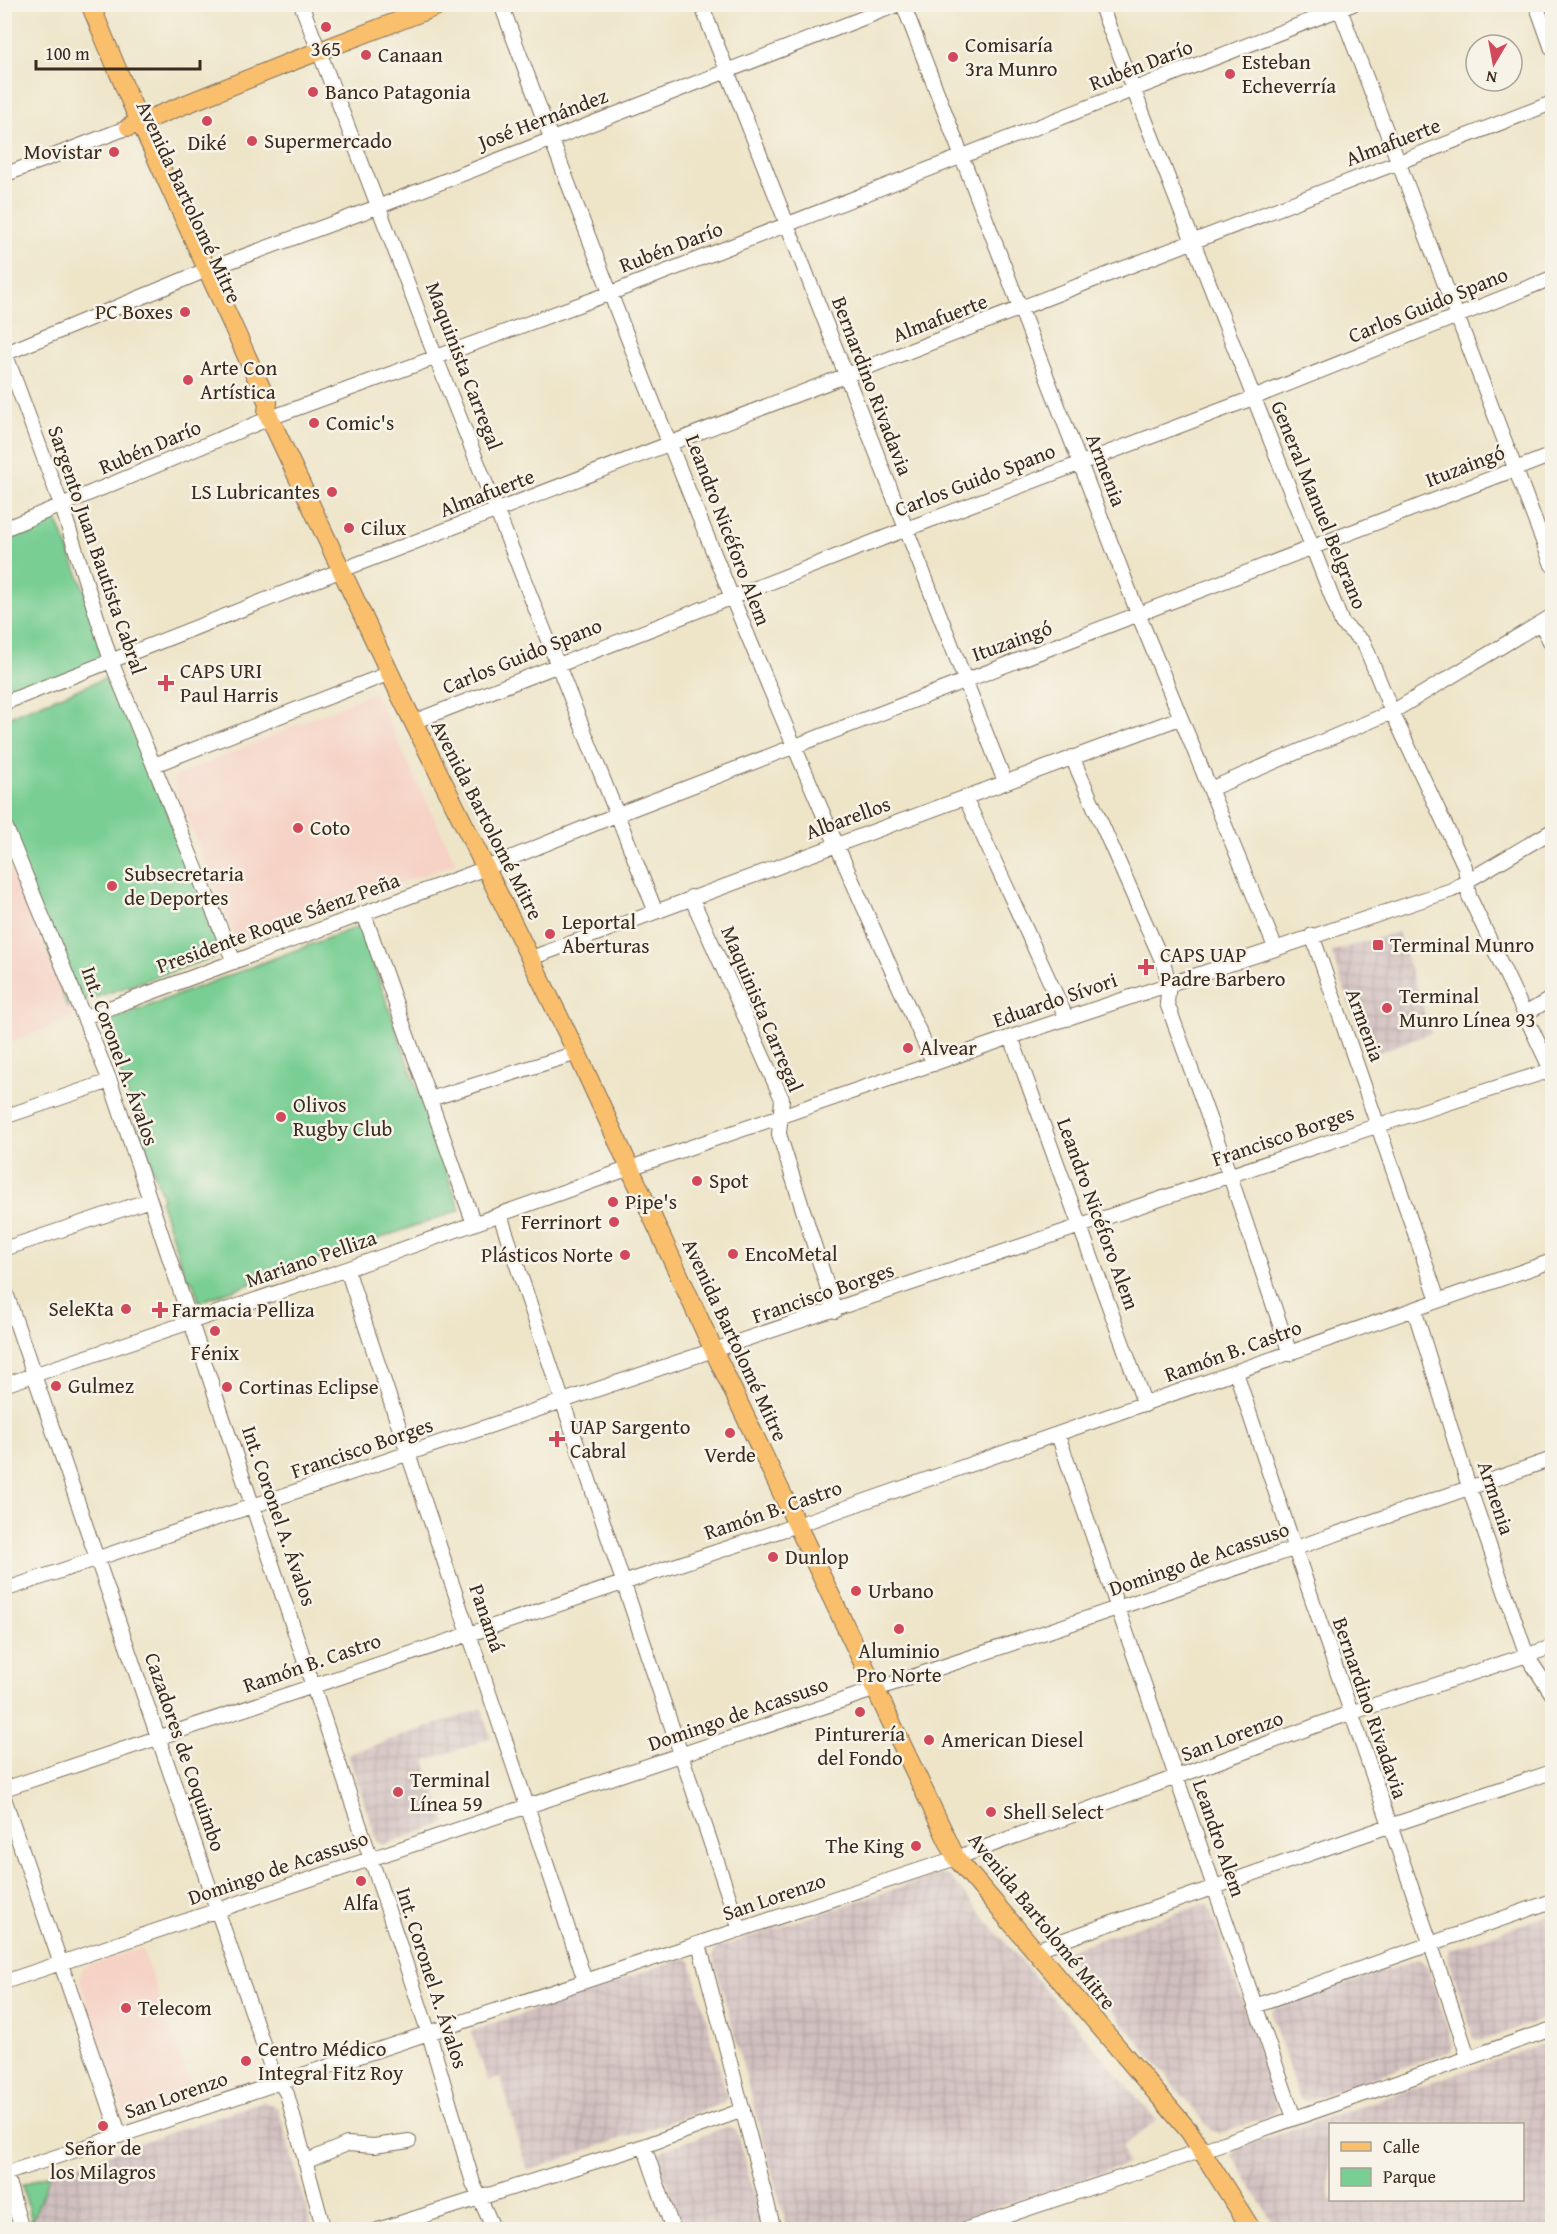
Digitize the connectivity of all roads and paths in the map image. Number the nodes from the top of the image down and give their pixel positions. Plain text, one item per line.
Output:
1 (78, 4) edge
2 (90, 4) edge
3 (301, 4) edge
4 (443, 4) edge
5 (501, 4) edge
6 (701, 4) edge
7 (901, 4) edge
8 (1100, 4) edge
9 (1353, 4) edge
10 (1536, 4) edge
11 (1339, 7) edge
12 (1552, 49) edge
13 (318, 52) junction
14 (726, 70) junction
15 (1133, 90) junction
16 (1552, 103) edge
17 (135, 125) junction
18 (550, 138) junction
19 (962, 157) junction
20 (1399, 163) junction
21 (4, 175) edge
22 (380, 206) junction
23 (788, 224) junction
24 (1193, 242) junction
25 (203, 271) junction
26 (1552, 278) edge
27 (611, 293) junction
28 (1021, 309) junction
29 (1457, 315) junction
30 (5, 352) edge
31 (436, 358) junction
32 (846, 376) junction
33 (1253, 398) junction
34 (269, 415) junction
35 (671, 444) junction
36 (1552, 455) edge
37 (1081, 463) junction
38 (1516, 469) junction
39 (62, 507) junction
40 (498, 511) junction
41 (4, 530) edge
42 (904, 530) junction
43 (1313, 548) junction
44 (1552, 565) edge
45 (342, 570) junction
46 (730, 597) junction
47 (1139, 616) junction
48 (1547, 620) edge
49 (1552, 645) edge
50 (111, 661) junction
51 (556, 665) junction
52 (390, 673) junction
53 (966, 680) junction
54 (4, 703) edge
55 (1392, 712) junction
56 (1180, 718) junction
57 (413, 722) junction
58 (792, 747) junction
59 (1072, 757) junction
60 (154, 765) junction
61 (1005, 782) junction
62 (1210, 789) junction
63 (965, 797) junction
64 (616, 815) junction
65 (4, 823) edge
66 (1552, 831) edge
67 (834, 845) junction
68 (486, 868) junction
69 (1467, 884) junction
70 (692, 897) junction
71 (655, 910) junction
72 (364, 914) junction
73 (1312, 935) junction
74 (1275, 947) junction
75 (531, 958) junction
76 (234, 962) junction
77 (1169, 984) junction
78 (1552, 998) edge
79 (1525, 1014) junction
80 (86, 1017) junction
81 (1067, 1019) junction
82 (1011, 1037) junction
83 (577, 1053) junction
84 (934, 1064) junction
85 (1552, 1073) edge
86 (110, 1082) junction
87 (430, 1099) junction
88 (4, 1117) edge
89 (781, 1117) junction
90 (1379, 1125) junction
91 (630, 1168) junction
92 (1230, 1176) junction
93 (150, 1200) junction
94 (500, 1215) junction
95 (474, 1224) junction
96 (1080, 1227) junction
97 (4, 1249) edge
98 (1552, 1261) edge
99 (347, 1269) junction
100 (4, 1287) edge
101 (1438, 1300) junction
102 (1413, 1309) junction
103 (835, 1311) junction
104 (190, 1323) junction
105 (714, 1352) junction
106 (1290, 1353) junction
107 (1236, 1372) junction
108 (36, 1375) junction
109 (4, 1385) edge
110 (563, 1402) junction
111 (1145, 1405) junction
112 (1058, 1434) junction
113 (407, 1454) junction
114 (1552, 1459) edge
115 (1469, 1487) junction
116 (254, 1507) junction
117 (796, 1524) junction
118 (1293, 1549) junction
119 (97, 1559) junction
120 (622, 1583) junction
121 (4, 1590) edge
122 (1118, 1608) junction
123 (470, 1632) junction
124 (1552, 1647) edge
125 (1527, 1656) junction
126 (313, 1684) junction
127 (877, 1690) junction
128 (1552, 1694) edge
129 (1350, 1713) junction
130 (159, 1739) junction
131 (682, 1755) junction
132 (1552, 1772) edge
133 (1177, 1779) junction
134 (4, 1789) edge
135 (4, 1798) edge
136 (528, 1807) junction
137 (1389, 1826) junction
138 (956, 1858) junction
139 (371, 1859) junction
140 (1214, 1889) junction
141 (1552, 1901) edge
142 (217, 1911) junction
143 (740, 1930) junction
144 (1431, 1942) junction
145 (699, 1944) junction
146 (1035, 1950) junction
147 (61, 1962) junction
148 (585, 1981) junction
149 (4, 1982) edge
150 (1255, 2006) junction
151 (1552, 2029) edge
152 (429, 2034) junction
153 (1468, 2057) junction
154 (278, 2082) junction
155 (743, 2110) junction
156 (1294, 2118) junction
157 (120, 2136) junction
158 (409, 2141) dead end
159 (644, 2146) junction
160 (1203, 2150) junction
161 (305, 2162) junction
162 (5, 2172) edge
163 (480, 2196) junction
164 (986, 2226) edge
165 (22, 2229) edge
166 (324, 2229) edge
167 (378, 2229) edge
168 (494, 2229) edge
169 (673, 2229) edge
170 (774, 2229) edge
171 (964, 2229) edge
172 (1252, 2229) edge

1 - 17 main road, Avenida Bartolomé Mitre
2 - 17 main road, Avenida Bartolomé Mitre
3 - 13 street, Maquinista Carregal
4 - 13 main road
5 - 18 street, Leandro Nicéforo Alem
6 - 14 street, Bernardino Rivadavia
7 - 14 street, José Hernández
7 - 19 street, Armenia
8 - 15 street, General Manuel Belgrano
9 - 11 street, Rubén Darío
10 - 12 street
11 - 15 street, Rubén Darío
11 - 20 street
13 - 17 main road
13 - 22 street, Maquinista Carregal
14 - 18 street, José Hernández
14 - 23 street, Bernardino Rivadavia
15 - 19 street, Rubén Darío
15 - 24 street, General Manuel Belgrano
16 - 20 street, Almafuerte
17 - 21 street
17 - 25 main road, Avenida Bartolomé Mitre
18 - 22 street, José Hernández
18 - 27 street, Leandro Nicéforo Alem
19 - 23 street, Rubén Darío
19 - 28 street, Armenia
20 - 24 street, Almafuerte
20 - 29 street
22 - 25 street, José Hernández
22 - 31 street, Maquinista Carregal
23 - 27 street, Rubén Darío
23 - 32 street, Bernardino Rivadavia
24 - 28 street, Almafuerte
24 - 33 street, General Manuel Belgrano
25 - 30 street, José Hernández
25 - 34 main road, Avenida Bartolomé Mitre
26 - 29 street, Carlos Guido Spano
27 - 31 street, Rubén Darío
27 - 35 street, Leandro Nicéforo Alem
28 - 32 street, Almafuerte
28 - 37 street, Armenia
29 - 33 street, Carlos Guido Spano
29 - 38 street
30 - 39 street, Sargento Juan Bautista Cabral
31 - 34 street, Rubén Darío
31 - 40 street, Maquinista Carregal
32 - 35 street, Almafuerte
32 - 42 street, Bernardino Rivadavia
33 - 37 street, Carlos Guido Spano
33 - 43 street, General Manuel Belgrano
34 - 39 street, Rubén Darío
34 - 45 main road, Avenida Bartolomé Mitre
35 - 40 street, Almafuerte
35 - 46 street, Leandro Nicéforo Alem
36 - 38 street, Ituzaingó
37 - 42 street, Carlos Guido Spano
37 - 47 street, Armenia
38 - 43 street, Ituzaingó
38 - 44 street
39 - 41 street, Rubén Darío
39 - 50 street, Sargento Juan Bautista Cabral
40 - 45 street, Almafuerte
40 - 51 street, Maquinista Carregal
42 - 46 street, Carlos Guido Spano
42 - 53 street, Bernardino Rivadavia
43 - 47 street, Ituzaingó
43 - 55 street, General Manuel Belgrano
45 - 50 street, Almafuerte
45 - 52 main road, Avenida Bartolomé Mitre
46 - 51 street, Carlos Guido Spano
46 - 58 street, Leandro Nicéforo Alem
47 - 53 street, Ituzaingó
47 - 56 street, Armenia
48 - 49 street
48 - 55 street
50 - 54 street, Almafuerte
50 - 60 street, Sargento Juan Bautista Cabral
51 - 57 street, Carlos Guido Spano
51 - 64 street, Maquinista Carregal
52 - 57 main road, Avenida Bartolomé Mitre
52 - 60 street
53 - 58 street, Ituzaingó
53 - 61 street, Bernardino Rivadavia
55 - 62 street
55 - 69 street, General Manuel Belgrano
56 - 59 street, Albarellos
56 - 62 street, Armenia
57 - 68 main road, Avenida Bartolomé Mitre
58 - 64 street, Ituzaingó
58 - 67 street, Leandro Nicéforo Alem
59 - 61 street, Albarellos
59 - 77 street
60 - 76 street, Sargento Juan Bautista Cabral
61 - 63 street, Albarellos
62 - 74 street, Armenia
63 - 67 street, Albarellos
63 - 81 street
64 - 68 street, Ituzaingó
64 - 71 street, Maquinista Carregal
65 - 80 street, Int. Coronel A. Ávalos
66 - 69 street, Eduardo Sívori
67 - 70 street, Albarellos
67 - 84 street, Leandro Nicéforo Alem
68 - 72 street, Presidente Roque Sáenz Peña
68 - 75 main road, Avenida Bartolomé Mitre
69 - 73 street, Eduardo Sívori
69 - 79 street, General Manuel Belgrano
70 - 71 street, Albarellos
70 - 89 street, Maquinista Carregal
71 - 75 street, Albarellos
72 - 76 street, Presidente Roque Sáenz Peña
72 - 87 street
73 - 74 street, Eduardo Sívori
73 - 90 street, Armenia
74 - 77 street, Eduardo Sívori
75 - 83 main road, Avenida Bartolomé Mitre
76 - 80 street, Presidente Roque Sáenz Peña
77 - 81 street, Eduardo Sívori
77 - 92 street
78 - 79 street
79 - 85 street, General Manuel Belgrano
80 - 86 street, Int. Coronel A. Ávalos
81 - 82 street, Eduardo Sívori
82 - 84 street, Eduardo Sívori
82 - 96 street, Leandro Nicéforo Alem
83 - 87 street
83 - 91 main road, Avenida Bartolomé Mitre
84 - 89 street, Eduardo Sívori
85 - 90 street, Francisco Borges
86 - 88 street
86 - 93 street, Int. Coronel A. Ávalos
87 - 95 street
89 - 91 street, Eduardo Sívori
89 - 103 street, Maquinista Carregal
90 - 92 street, Francisco Borges
90 - 101 street, Armenia
91 - 94 street, Mariano Pelliza
91 - 105 main road, Avenida Bartolomé Mitre
92 - 96 street, Francisco Borges
92 - 106 street
93 - 97 street
93 - 104 street, Int. Coronel A. Ávalos
94 - 95 street, Mariano Pelliza
94 - 110 street
95 - 99 street, Mariano Pelliza
96 - 103 street, Francisco Borges
96 - 111 street, Leandro Nicéforo Alem
98 - 101 street, Ramón B. Castro
99 - 104 street, Mariano Pelliza
99 - 113 street, Panamá
100 - 108 street, Cazadores de Coquimbo
101 - 102 street, Ramón B. Castro
102 - 106 street, Ramón B. Castro
102 - 115 street, Armenia
103 - 105 street, Francisco Borges
104 - 108 street, Mariano Pelliza
104 - 116 street, Int. Coronel A. Ávalos
105 - 110 street, Francisco Borges
105 - 117 main road, Avenida Bartolomé Mitre
106 - 107 street, Ramón B. Castro
107 - 111 street, Ramón B. Castro
107 - 118 street, Bernardino Rivadavia
108 - 109 street, Mariano Pelliza
108 - 119 street, Cazadores de Coquimbo
110 - 113 street, Francisco Borges
110 - 120 street
111 - 112 street, Ramón B. Castro
112 - 117 street, Ramón B. Castro
112 - 122 street, Leandro Alem
113 - 116 street, Francisco Borges
113 - 123 street, Panamá
114 - 115 street, Domingo de Acassuso
115 - 118 street, Domingo de Acassuso
115 - 125 street, Armenia
116 - 119 street, Francisco Borges
116 - 126 street, Int. Coronel A. Ávalos
117 - 120 street, Ramón B. Castro
117 - 127 main road, Avenida Bartolomé Mitre
118 - 122 street, Domingo de Acassuso
118 - 129 street, Bernardino Rivadavia
119 - 121 street, Francisco Borges
119 - 130 street, Cazadores de Coquimbo
120 - 123 street, Ramón B. Castro
120 - 131 street
122 - 127 street, Domingo de Acassuso
122 - 133 street, Leandro Alem
123 - 126 street, Ramón B. Castro
123 - 136 street, Panamá
124 - 125 street, San Lorenzo
125 - 128 street, Armenia
125 - 129 street, San Lorenzo
126 - 130 street, Ramón B. Castro
126 - 139 street, Int. Coronel A. Ávalos
127 - 131 street, Domingo de Acassuso
127 - 138 main road, Avenida Bartolomé Mitre
129 - 133 street, San Lorenzo
129 - 137 street, Bernardino Rivadavia
130 - 134 street, Ramón B. Castro
130 - 142 street, Cazadores de Coquimbo
131 - 136 street, Domingo de Acassuso
131 - 143 street
132 - 137 street
133 - 138 street, San Lorenzo
133 - 140 street, Leandro Alem
135 - 147 street
136 - 139 street, Domingo de Acassuso
136 - 148 street, Panamá
137 - 140 street
137 - 144 street, Bernardino Rivadavia
138 - 143 street, San Lorenzo
138 - 146 main road, Avenida Bartolomé Mitre
139 - 142 street, Domingo de Acassuso
139 - 152 street, Int. Coronel A. Ávalos
140 - 146 street
140 - 150 street, Leandro Alem
141 - 144 street
142 - 147 street, Domingo de Acassuso
142 - 154 street, Cazadores de Coquimbo
143 - 145 street, San Lorenzo
144 - 150 street
144 - 153 street, Bernardino Rivadavia
145 - 148 street, San Lorenzo
145 - 155 street
146 - 160 main road, Avenida Bartolomé Mitre
147 - 149 street, Domingo de Acassuso
147 - 157 street
148 - 152 street, San Lorenzo
150 - 156 street, Leandro Alem
151 - 153 street
152 - 154 street, San Lorenzo
152 - 163 street, Int. Coronel A. Ávalos
153 - 156 street
154 - 157 street, San Lorenzo
154 - 161 street, Cazadores de Coquimbo
155 - 159 street
155 - 170 street
156 - 160 street
157 - 162 street, San Lorenzo
158 - 161 street
159 - 163 street
159 - 169 street
160 - 164 street
160 - 172 main road, Avenida Bartolomé Mitre
161 - 166 street, Cazadores de Coquimbo
162 - 165 street
163 - 167 street
163 - 168 street, Int. Coronel A. Ávalos
164 - 171 street

